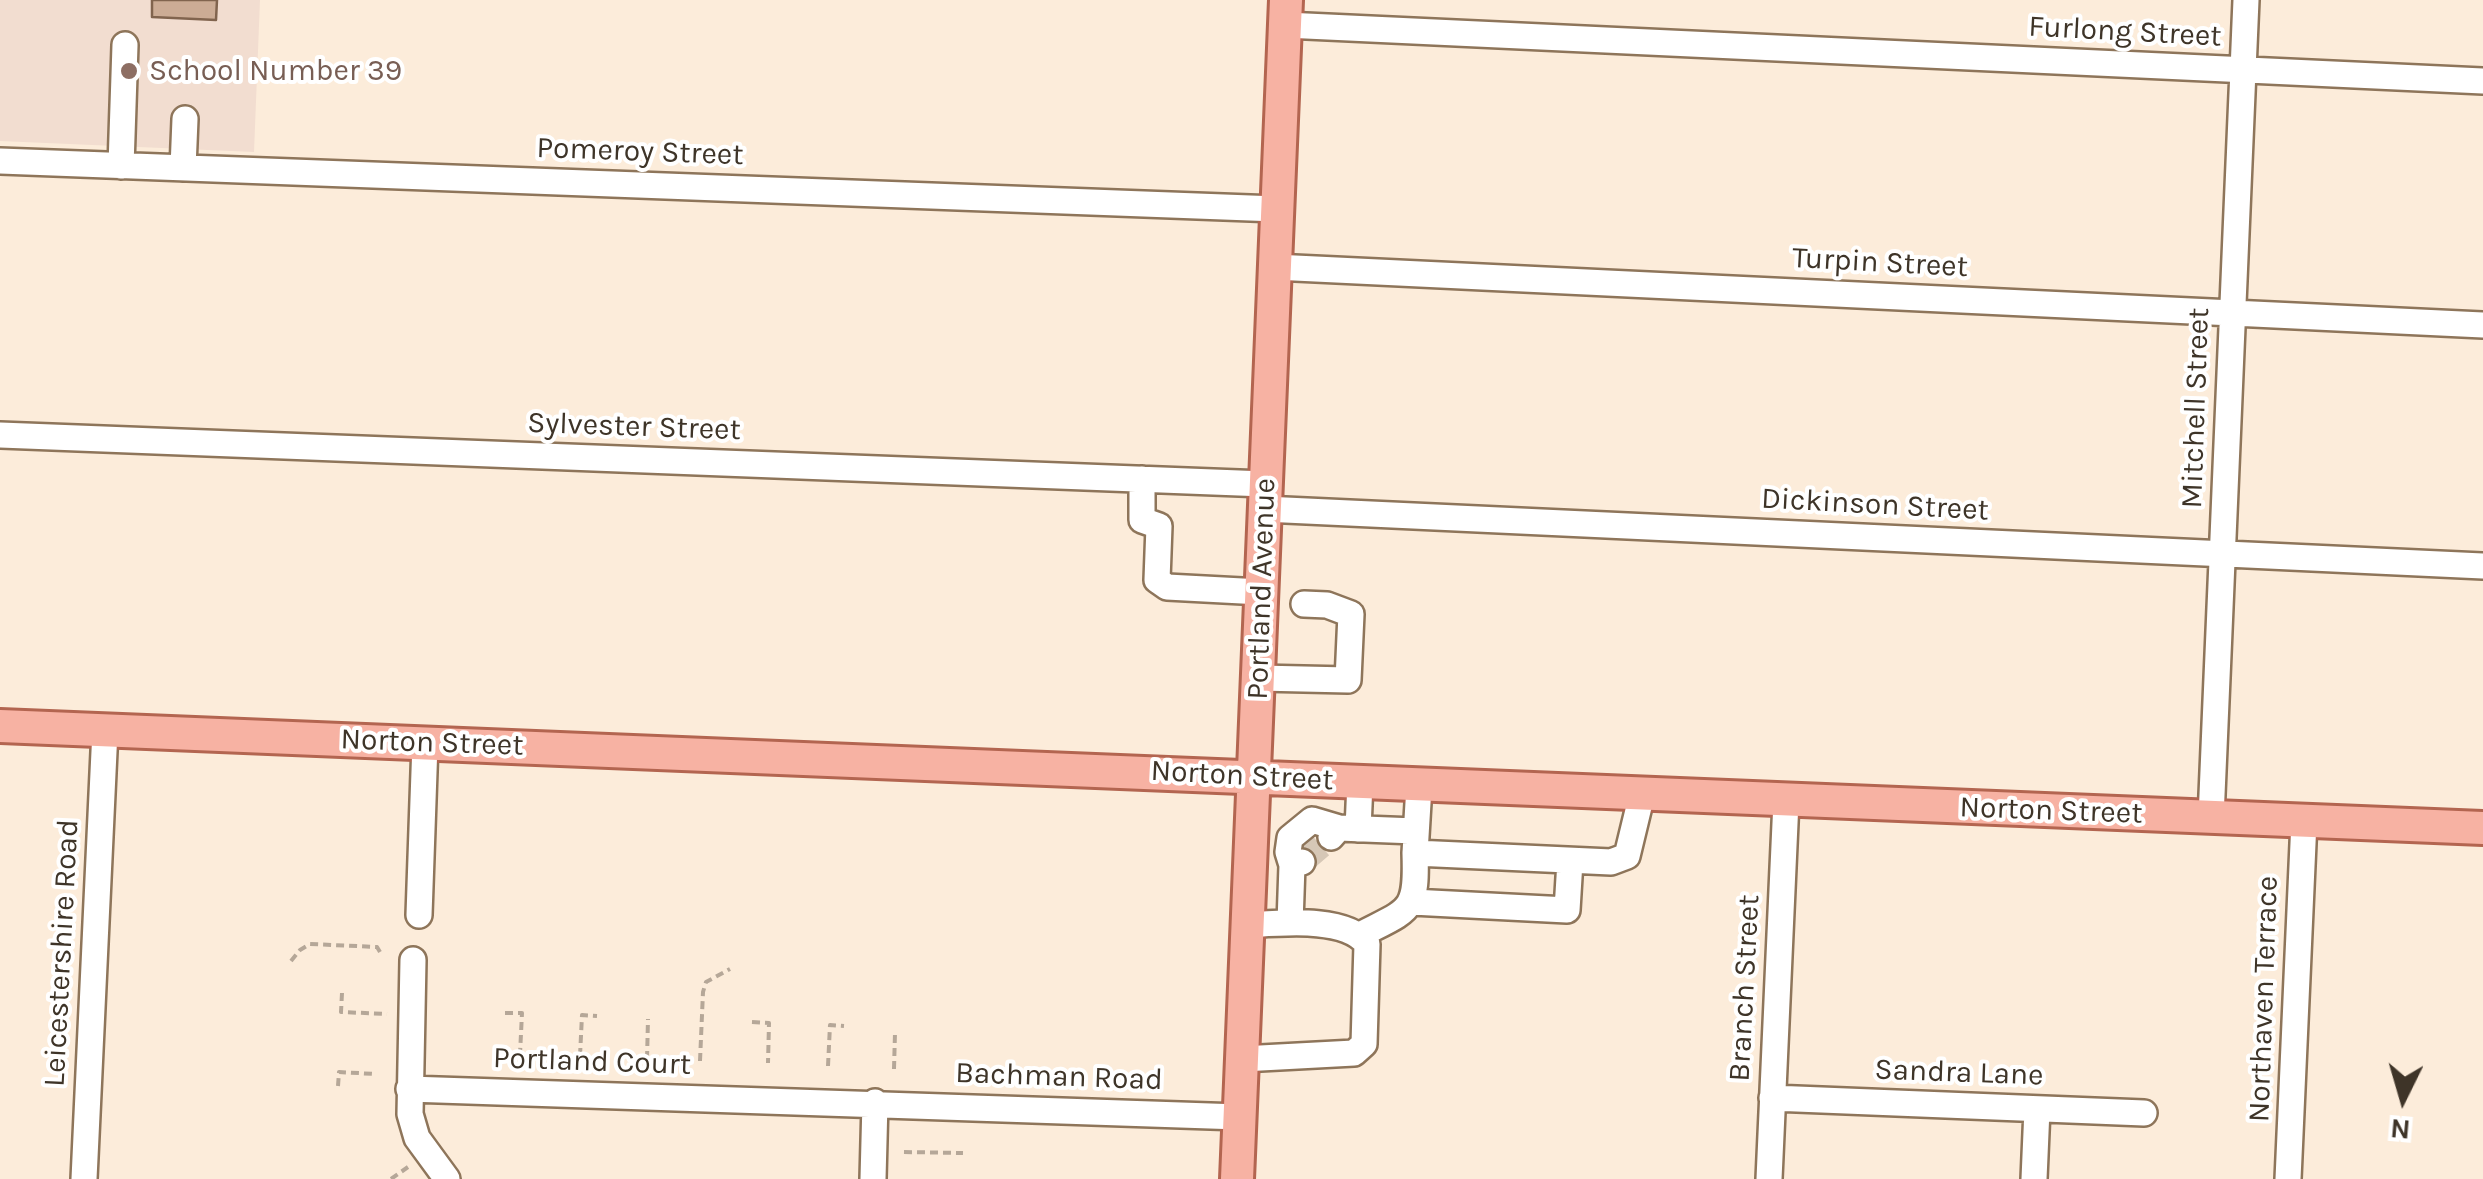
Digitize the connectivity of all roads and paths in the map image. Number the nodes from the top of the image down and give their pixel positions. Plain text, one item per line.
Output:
1 (2246, 0) edge
2 (1286, 12) edge
3 (125, 45) dead end
4 (2243, 70) junction
5 (2483, 82) edge
6 (185, 119) dead end
7 (0, 161) edge
8 (121, 166) junction
9 (184, 168) junction
10 (1277, 209) junction
11 (1274, 266) junction
12 (2232, 313) junction
13 (2483, 325) edge
14 (0, 435) edge
15 (1142, 479) junction
16 (1265, 496) junction
17 (2222, 554) junction
18 (2483, 566) edge
19 (1261, 592) junction
20 (1304, 604) dead end
21 (1260, 678) junction
22 (0, 726) edge
23 (105, 730) junction
24 (425, 743) junction
25 (1254, 776) junction
26 (1360, 782) junction
27 (1420, 786) junction
28 (1642, 794) junction
29 (1786, 801) junction
30 (2211, 818) junction
31 (2304, 821) junction
32 (2483, 828) edge
33 (1342, 831) junction
34 (1415, 842) junction
35 (1570, 861) junction
36 (1412, 902) junction
37 (420, 915) dead end
38 (1290, 923) junction
39 (1248, 925) junction
40 (1360, 935) junction
41 (380, 952) dead end
42 (412, 960) dead end
43 (292, 961) dead end
44 (730, 968) dead end
45 (342, 993) dead end
46 (377, 1013) dead end
47 (505, 1013) dead end
48 (597, 1016) dead end
49 (648, 1019) dead end
50 (752, 1022) dead end
51 (844, 1026) dead end
52 (894, 1033) dead end
53 (520, 1054) dead end
54 (580, 1056) dead end
55 (647, 1058) dead end
56 (1242, 1059) junction
57 (700, 1061) dead end
58 (768, 1064) dead end
59 (828, 1066) dead end
60 (894, 1068) dead end
61 (375, 1074) dead end
62 (338, 1086) dead end
63 (408, 1089) junction
64 (1772, 1098) junction
65 (875, 1102) junction
66 (2037, 1109) junction
67 (2144, 1113) dead end
68 (1240, 1117) junction
69 (904, 1152) dead end
70 (963, 1153) dead end
71 (419, 1158) dead end
72 (84, 1179) edge
73 (392, 1179) edge
74 (447, 1179) edge
75 (872, 1179) edge
76 (1237, 1179) edge
77 (1769, 1179) edge
78 (2034, 1179) edge
79 (2288, 1179) edge

1 - 4 street, Mitchell Street
2 - 4 street, Furlong Street
2 - 10 main road, Portland Avenue
3 - 8 street
4 - 5 street, Furlong Street
4 - 12 street, Mitchell Street
6 - 9 street
7 - 8 street, Pomeroy Street
8 - 9 street, Pomeroy Street
9 - 10 street, Pomeroy Street
10 - 11 main road, Portland Avenue
11 - 12 street, Turpin Street
11 - 16 main road, Portland Avenue
12 - 13 street, Turpin Street
12 - 17 street, Mitchell Street
14 - 15 street, Sylvester Street
15 - 16 street, Sylvester Street
15 - 19 street
16 - 17 street, Dickinson Street
16 - 19 main road, Portland Avenue
17 - 18 street, Dickinson Street
17 - 30 street, Mitchell Street
19 - 21 main road, Portland Avenue
20 - 21 street
21 - 25 main road, Portland Avenue
22 - 23 main road, Norton Street
23 - 24 main road, Norton Street
23 - 72 street, Leicestershire Road
24 - 25 main road, Norton Street
24 - 37 street
25 - 26 main road, Norton Street
25 - 39 main road, Portland Avenue
26 - 27 main road, Norton Street
26 - 33 street
27 - 28 main road, Norton Street
27 - 34 street
28 - 29 main road, Norton Street
28 - 35 street
29 - 30 main road, Norton Street
29 - 64 street, Branch Street
30 - 31 main road, Norton Street
31 - 32 main road, Norton Street
31 - 79 street, Northaven Terrace
33 - 34 street
33 - 38 street
34 - 35 street
34 - 36 street
35 - 36 street
36 - 40 street
38 - 39 street
38 - 40 street
39 - 56 main road, Portland Avenue
40 - 56 street
41 - 43 path
42 - 63 street
44 - 57 path
45 - 46 path
47 - 53 path
48 - 54 path
49 - 55 path
50 - 58 path
51 - 59 path
52 - 60 path
56 - 68 main road, Portland Avenue
61 - 62 path
63 - 65 street, Portland Court
63 - 74 street
64 - 66 street, Sandra Lane
64 - 77 street, Branch Street
65 - 68 street, Bachman Road
65 - 75 street
66 - 67 street, Sandra Lane
66 - 78 street
68 - 76 main road, Portland Avenue
69 - 70 path
71 - 73 path

